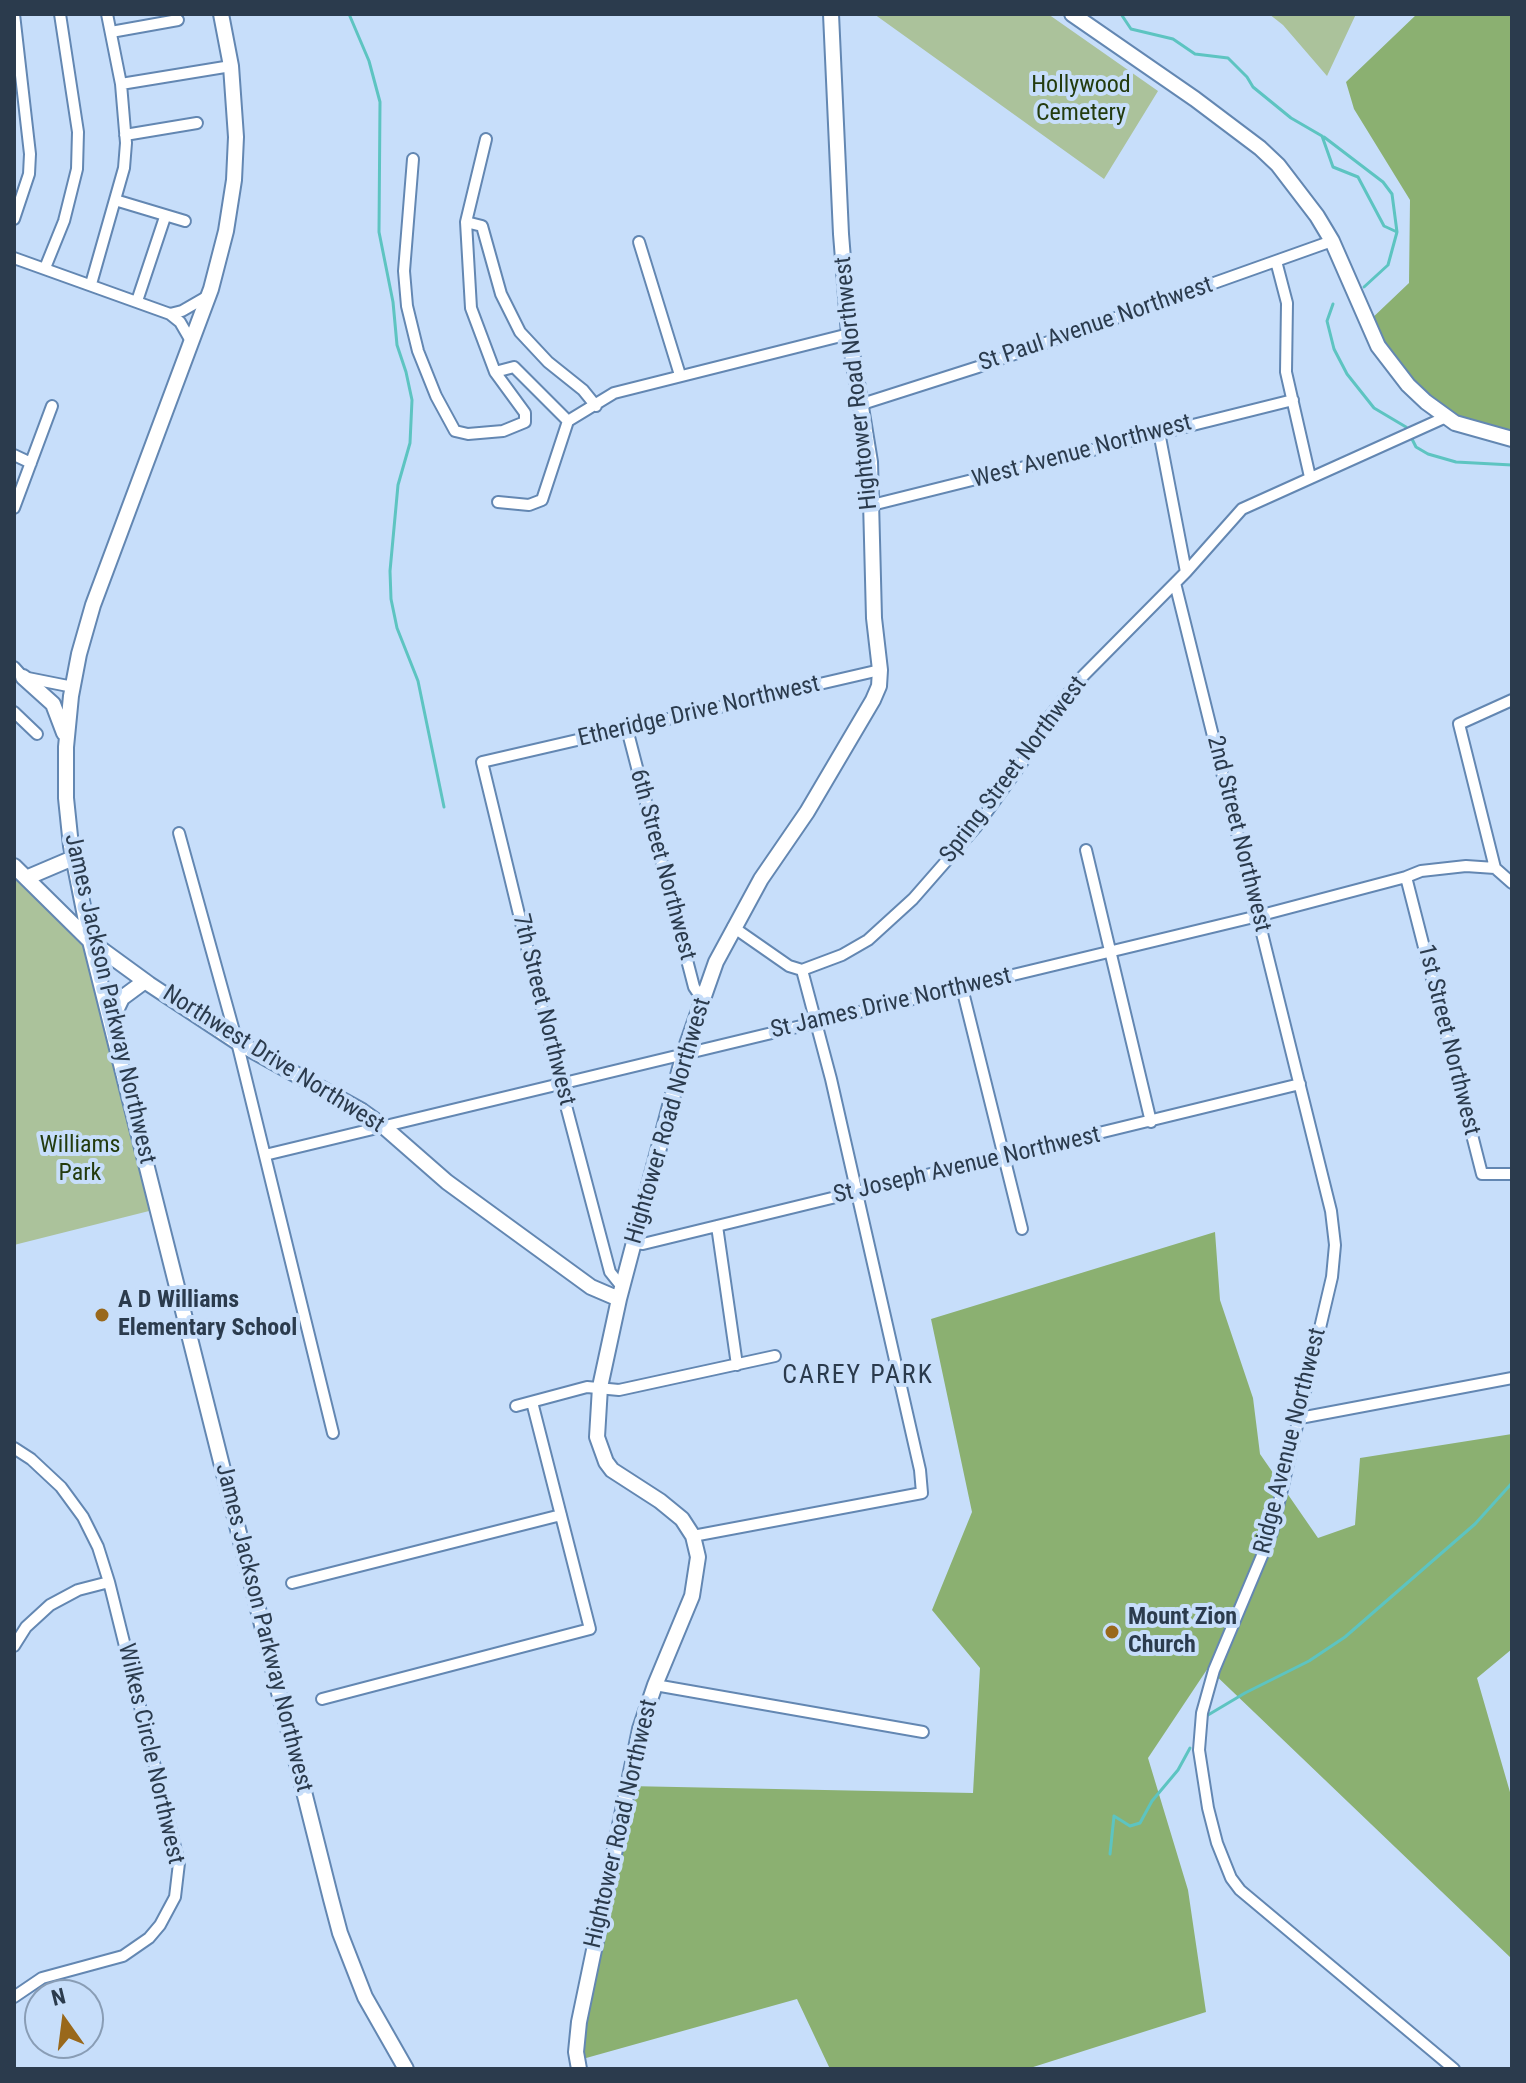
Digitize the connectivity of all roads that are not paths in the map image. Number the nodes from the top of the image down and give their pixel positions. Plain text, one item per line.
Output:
1 (14, 14) edge
2 (60, 14) edge
3 (107, 14) edge
4 (221, 14) edge
5 (831, 14) edge
6 (1072, 14) edge
7 (178, 20) dead end
8 (111, 32) junction
9 (16, 33) edge
10 (231, 66) junction
11 (121, 84) junction
12 (197, 123) dead end
13 (125, 135) junction
14 (486, 139) dead end
15 (413, 159) dead end
16 (115, 200) junction
17 (15, 212) edge
18 (165, 217) junction
19 (185, 221) dead end
20 (466, 222) junction
21 (1332, 241) junction
22 (639, 242) dead end
23 (14, 258) edge
24 (1276, 261) junction
25 (45, 268) junction
26 (91, 284) junction
27 (208, 295) junction
28 (137, 301) junction
29 (170, 314) junction
30 (849, 334) junction
31 (191, 341) junction
32 (495, 372) junction
33 (680, 375) junction
34 (1293, 400) junction
35 (859, 405) junction
36 (52, 406) dead end
37 (596, 406) junction
38 (1446, 417) junction
39 (568, 421) junction
40 (1159, 432) junction
41 (1512, 439) edge
42 (14, 455) edge
43 (31, 463) junction
44 (1310, 477) junction
45 (498, 502) dead end
46 (872, 505) junction
47 (14, 508) edge
48 (1186, 572) junction
49 (1175, 583) junction
50 (17, 670) edge
51 (880, 670) junction
52 (73, 687) junction
53 (1512, 700) edge
54 (14, 712) edge
55 (627, 729) junction
56 (37, 734) dead end
57 (66, 742) junction
58 (518, 754) joint
59 (179, 833) dead end
60 (1086, 850) dead end
61 (73, 858) junction
62 (14, 866) edge
63 (1495, 868) junction
64 (1406, 877) junction
65 (26, 878) junction
66 (1512, 883) edge
67 (1258, 916) junction
68 (733, 927) junction
69 (90, 941) junction
70 (1110, 952) junction
71 (802, 970) junction
72 (145, 981) junction
73 (962, 988) junction
74 (702, 999) junction
75 (111, 1021) junction
76 (814, 1022) junction
77 (237, 1042) junction
78 (684, 1053) junction
79 (560, 1083) junction
80 (1300, 1084) junction
81 (1151, 1122) junction
82 (383, 1126) junction
83 (265, 1155) junction
84 (1004, 1157) junction
85 (1512, 1174) edge
86 (855, 1192) junction
87 (717, 1226) junction
88 (1022, 1229) dead end
89 (635, 1243) junction
90 (621, 1293) junction
91 (775, 1356) dead end
92 (737, 1365) junction
93 (1512, 1378) edge
94 (600, 1387) junction
95 (532, 1402) junction
96 (516, 1406) dead end
97 (1300, 1418) junction
98 (333, 1433) dead end
99 (14, 1448) edge
100 (561, 1515) junction
101 (693, 1536) junction
102 (109, 1582) junction
103 (292, 1583) dead end
104 (14, 1646) edge
105 (655, 1685) junction
106 (322, 1699) dead end
107 (923, 1732) dead end
108 (14, 1997) edge
109 (406, 2069) edge
110 (579, 2069) edge
111 (1454, 2069) edge

1 - 9 street
2 - 25 street
3 - 8 street
4 - 10 street, James Jackson Parkway Northwest
5 - 30 street, Hightower Road Northwest
6 - 21 street
7 - 8 street
8 - 11 street
9 - 17 street
10 - 11 street
10 - 27 street, James Jackson Parkway Northwest
11 - 13 street
12 - 13 street
13 - 16 street
14 - 20 street
15 - 32 street
16 - 18 street
16 - 26 street
18 - 19 street
18 - 28 street
20 - 32 street
20 - 37 street
21 - 24 street, St Paul Avenue Northwest
21 - 38 street
22 - 33 street
23 - 25 street
24 - 34 street
24 - 35 street, St Paul Avenue Northwest
25 - 26 street
26 - 28 street
27 - 29 street
27 - 31 street, James Jackson Parkway Northwest
28 - 29 street
29 - 31 street
30 - 33 street
30 - 35 street, Hightower Road Northwest
31 - 52 street, James Jackson Parkway Northwest
32 - 39 street
33 - 37 street
34 - 40 street, West Avenue Northwest
34 - 44 street
35 - 46 street, Hightower Road Northwest
36 - 43 street
37 - 39 street
38 - 41 street
38 - 44 street, Spring Street Northwest
39 - 45 street
40 - 46 street, West Avenue Northwest
40 - 48 street
42 - 43 street
43 - 47 street
44 - 48 street, Spring Street Northwest
46 - 51 street, Hightower Road Northwest
48 - 49 street, Spring Street Northwest
49 - 67 street, 2nd Street Northwest
49 - 71 street, Spring Street Northwest
50 - 52 street
50 - 57 street
51 - 55 street, Etheridge Drive Northwest
51 - 68 street, Hightower Road Northwest
52 - 57 street, James Jackson Parkway Northwest
53 - 63 street
54 - 56 street
55 - 58 street, Etheridge Drive Northwest
55 - 74 street, 6th Street Northwest
57 - 61 street, James Jackson Parkway Northwest
58 - 79 street, 7th Street Northwest
59 - 77 street
60 - 70 street
61 - 65 street
61 - 69 street, James Jackson Parkway Northwest
62 - 65 street, Northwest Drive Northwest
63 - 64 street, St James Drive Northwest
63 - 66 street
64 - 67 street, St James Drive Northwest
64 - 85 street, 1st Street Northwest
65 - 69 street, Northwest Drive Northwest
67 - 70 street, St James Drive Northwest
67 - 80 street, 2nd Street Northwest
68 - 71 street
68 - 74 street, Hightower Road Northwest
69 - 72 street, Northwest Drive Northwest
69 - 75 street, James Jackson Parkway Northwest
70 - 73 street, St James Drive Northwest
70 - 81 street
71 - 76 street
72 - 75 street
72 - 77 street, Northwest Drive Northwest
73 - 76 street, St James Drive Northwest
73 - 84 street
74 - 78 street, Hightower Road Northwest
75 - 109 street, James Jackson Parkway Northwest
76 - 78 street, St James Drive Northwest
76 - 86 street
77 - 82 street, Northwest Drive Northwest
77 - 83 street
78 - 79 street, St James Drive Northwest
78 - 89 street, Hightower Road Northwest
79 - 82 street, St James Drive Northwest
79 - 90 street, 7th Street Northwest
80 - 81 street, St Joseph Avenue Northwest
80 - 97 street, Ridge Avenue Northwest
81 - 84 street, St Joseph Avenue Northwest
82 - 83 street, St James Drive Northwest
82 - 90 street, Northwest Drive Northwest
83 - 98 street
84 - 86 street, St Joseph Avenue Northwest
84 - 88 street
86 - 87 street, St Joseph Avenue Northwest
86 - 101 street
87 - 89 street, St Joseph Avenue Northwest
87 - 92 street
89 - 90 street, Hightower Road Northwest
90 - 94 street, Hightower Road Northwest
91 - 92 street
92 - 94 street
93 - 97 street
94 - 95 street
94 - 101 street, Hightower Road Northwest
95 - 96 street
95 - 100 street
97 - 111 street, Ridge Avenue Northwest
99 - 102 street, Wilkes Circle Northwest
100 - 103 street
100 - 106 street
101 - 105 street, Hightower Road Northwest
102 - 104 street
102 - 108 street, Wilkes Circle Northwest
105 - 107 street
105 - 110 street, Hightower Road Northwest

